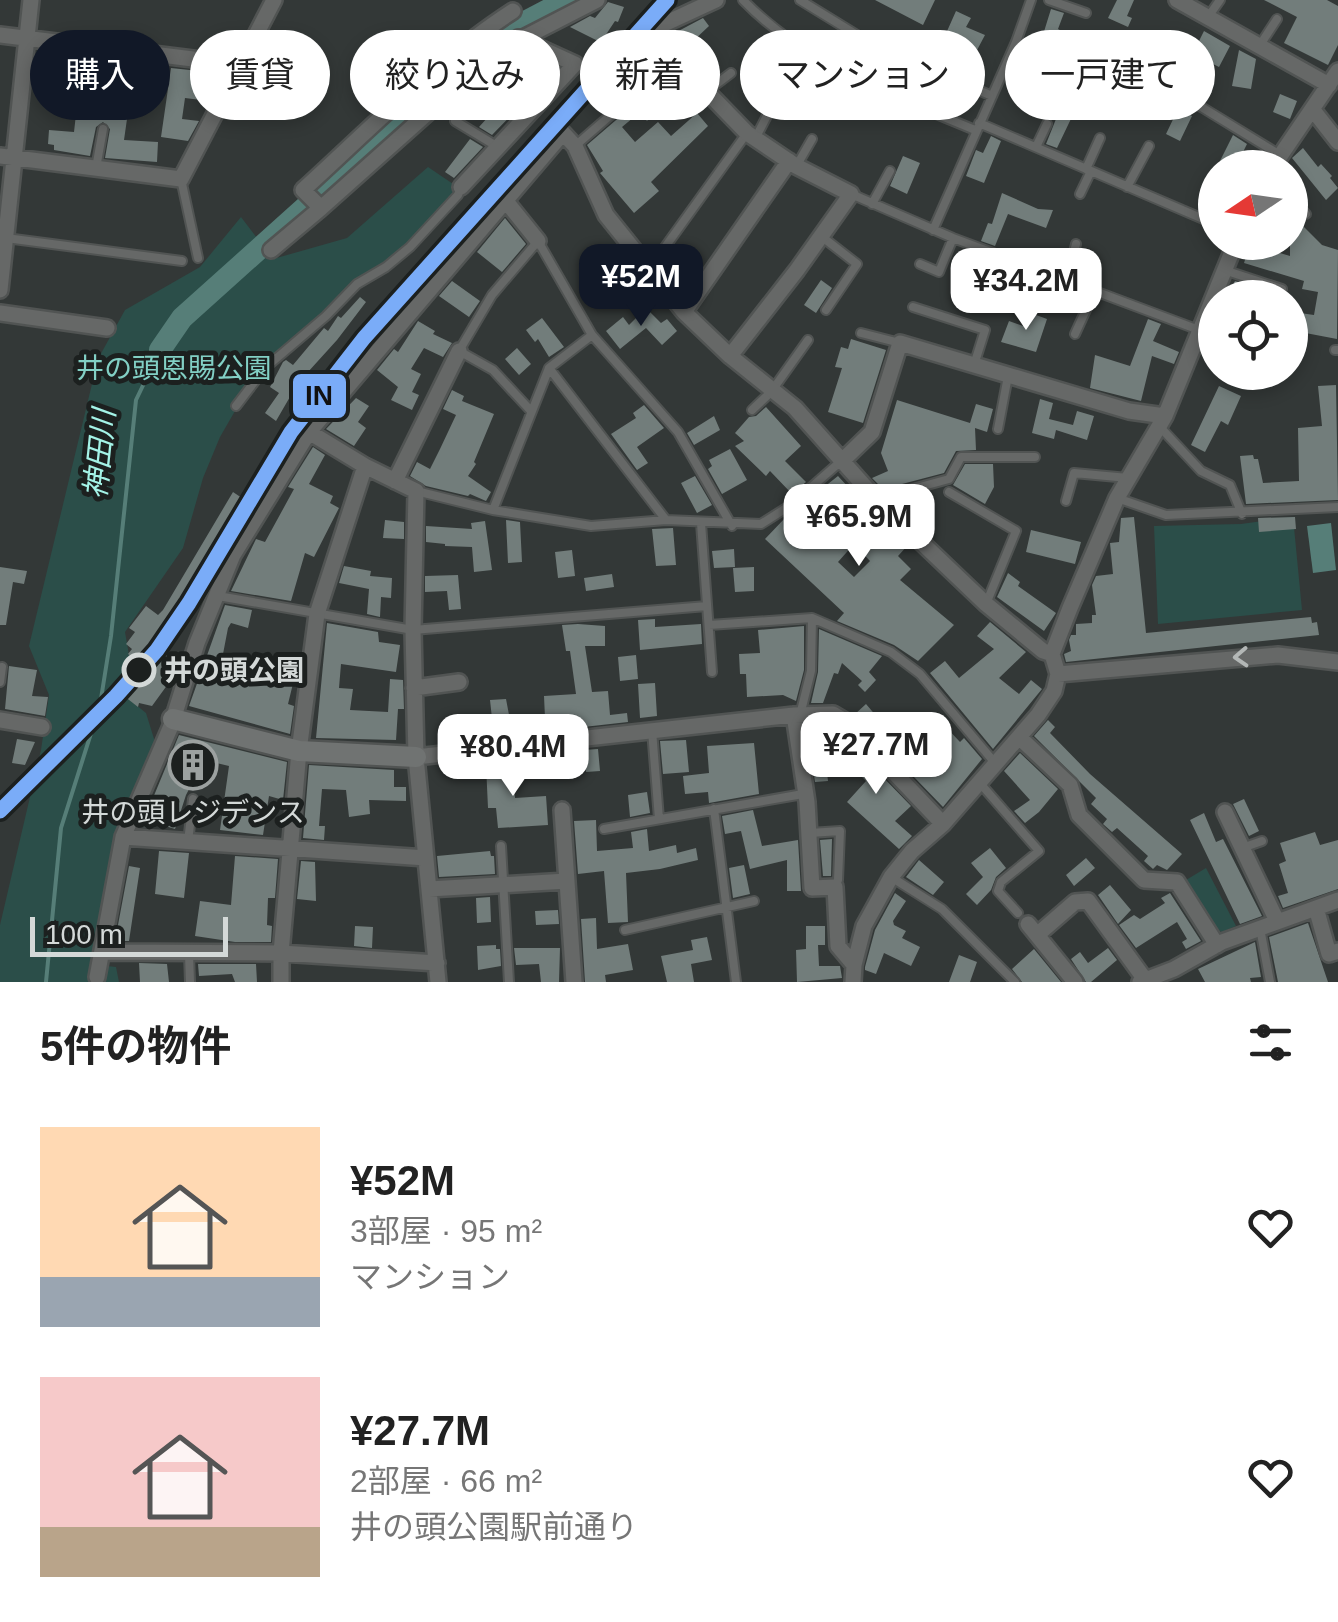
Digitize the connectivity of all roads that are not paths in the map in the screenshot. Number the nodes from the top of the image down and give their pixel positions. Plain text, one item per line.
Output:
1 (31, 0) edge
2 (274, 0) edge
3 (597, 0) edge
4 (716, 0) edge
5 (743, 0) edge
6 (800, 0) edge
7 (1031, 0) edge
8 (1049, 0) edge
9 (1177, 0) edge
10 (1220, 0) edge
11 (515, 9) edge
12 (1086, 13) dead end
13 (1208, 17) junction
14 (1277, 19) dead end
15 (259, 30) edge
16 (535, 30) edge
17 (659, 30) edge
18 (775, 30) edge
19 (1020, 30) edge
20 (0, 35) edge
21 (27, 38) junction
22 (1260, 46) junction
23 (560, 56) edge
24 (190, 59) edge
25 (1005, 67) edge
26 (731, 73) dead end
27 (1333, 78) edge
28 (560, 80) edge
29 (720, 81) edge
30 (992, 96) junction
31 (720, 106) edge
32 (1313, 110) junction
33 (1215, 117) edge
34 (212, 120) edge
35 (415, 120) edge
36 (456, 120) edge
37 (524, 120) edge
38 (605, 120) edge
39 (762, 120) edge
40 (961, 120) edge
41 (1047, 124) dead end
42 (977, 126) junction
43 (102, 128) dead end
44 (751, 136) junction
45 (1100, 138) dead end
46 (812, 139) dead end
47 (1338, 142) edge
48 (575, 146) junction
49 (1149, 146) dead end
50 (1036, 147) junction
51 (498, 148) junction
52 (1261, 150) edge
53 (1284, 150) edge
54 (7, 157) edge
55 (792, 164) junction
56 (96, 168) junction
57 (1088, 170) junction
58 (890, 171) dead end
59 (181, 179) junction
60 (1127, 186) junction
61 (461, 187) joint
62 (851, 194) junction
63 (1080, 194) dead end
64 (505, 200) junction
65 (316, 203) junction
66 (872, 204) junction
67 (1198, 217) edge
68 (932, 230) junction
69 (822, 236) junction
70 (6, 238) junction
71 (952, 238) junction
72 (538, 241) junction
73 (1076, 244) dead end
74 (271, 250) dead end
75 (996, 254) junction
76 (198, 258) dead end
77 (1228, 260) edge
78 (182, 261) dead end
79 (920, 264) dead end
80 (650, 268) junction
81 (1224, 270) junction
82 (1067, 280) junction
83 (1255, 280) edge
84 (984, 284) dead end
85 (0, 290) edge
86 (1095, 290) junction
87 (913, 307) dead end
88 (826, 310) dead end
89 (684, 312) junction
90 (0, 313) edge
91 (107, 328) dead end
92 (861, 333) dead end
93 (1075, 334) dead end
94 (592, 335) junction
95 (1197, 335) junction
96 (808, 340) dead end
97 (900, 343) junction
98 (459, 351) junction
99 (730, 356) junction
100 (974, 366) junction
101 (549, 368) junction
102 (1008, 376) junction
103 (771, 392) junction
104 (236, 406) dead end
105 (752, 410) dead end
106 (531, 411) junction
107 (1163, 422) junction
108 (998, 428) dead end
109 (310, 432) junction
110 (1036, 457) dead end
111 (841, 462) junction
112 (365, 466) junction
113 (1128, 478) junction
114 (394, 481) junction
115 (416, 491) junction
116 (949, 492) dead end
117 (1117, 498) junction
118 (876, 499) junction
119 (1066, 501) dead end
120 (1338, 508) edge
121 (493, 510) junction
122 (1242, 514) junction
123 (666, 520) junction
124 (701, 523) junction
125 (732, 526) junction
126 (218, 596) junction
127 (986, 604) junction
128 (707, 606) junction
129 (317, 614) junction
130 (812, 618) junction
131 (709, 624) junction
132 (413, 630) junction
133 (1052, 654) junction
134 (1338, 662) edge
135 (2, 667) edge
136 (712, 672) dead end
137 (1058, 674) junction
138 (0, 682) edge
139 (459, 682) dead end
140 (414, 688) junction
141 (797, 715) junction
142 (174, 718) junction
143 (0, 720) edge
144 (42, 726) dead end
145 (652, 730) junction
146 (1019, 737) junction
147 (299, 751) junction
148 (416, 757) junction
149 (995, 763) junction
150 (980, 782) junction
151 (803, 794) junction
152 (192, 800) dead end
153 (714, 809) junction
154 (562, 810) dead end
155 (1226, 812) dead end
156 (660, 819) junction
157 (944, 824) junction
158 (604, 829) dead end
159 (810, 833) junction
160 (123, 837) junction
161 (1262, 840) dead end
162 (188, 842) junction
163 (500, 846) dead end
164 (290, 848) junction
165 (1242, 848) junction
166 (426, 858) junction
167 (890, 877) junction
168 (568, 880) junction
169 (503, 885) junction
170 (835, 886) junction
171 (429, 890) junction
172 (1338, 900) edge
173 (754, 901) dead end
174 (727, 908) junction
175 (1316, 908) junction
176 (1276, 921) junction
177 (1028, 924) junction
178 (1260, 928) junction
179 (625, 930) dead end
180 (1217, 946) junction
181 (194, 950) junction
182 (1338, 951) edge
183 (104, 952) junction
184 (281, 952) junction
185 (437, 963) junction
186 (853, 974) edge
187 (1174, 976) edge
188 (97, 977) dead end
189 (1143, 981) edge
190 (190, 982) edge
191 (282, 982) edge
192 (438, 982) edge
193 (509, 982) edge
194 (574, 982) edge
195 (736, 982) edge
196 (1016, 982) edge
197 (1074, 982) edge
198 (1270, 982) edge

1 - 21 street
2 - 15 street
3 - 16 street
4 - 17 street
5 - 18 lane
6 - 30 lane
7 - 19 lane
8 - 12 lane
9 - 13 street
10 - 13 lane
11 - 65 street
13 - 22 street
14 - 22 lane
20 - 21 street
21 - 24 street
21 - 54 street
22 - 27 street
23 - 28 street
25 - 30 lane
26 - 29 lane
27 - 32 street
30 - 42 lane
31 - 44 street
32 - 47 street
32 - 53 street
33 - 52 lane
34 - 59 street
35 - 65 street
36 - 51 lane
37 - 51 street
38 - 48 lane
39 - 44 lane
40 - 42 lane
41 - 50 lane
42 - 50 lane
42 - 68 lane
43 - 56 lane
44 - 55 street
44 - 80 lane
45 - 57 lane
46 - 55 lane
48 - 64 street
48 - 80 street
49 - 60 lane
50 - 57 lane
51 - 61 street
54 - 56 street
54 - 70 street
55 - 62 street
55 - 89 street
56 - 59 street
57 - 60 lane
57 - 63 lane
58 - 66 lane
59 - 76 lane
60 - 67 lane
61 - 104 lane
62 - 66 lane
62 - 69 street
64 - 72 street
64 - 109 street
65 - 74 street
66 - 68 lane
68 - 71 lane
69 - 88 lane
69 - 99 street
70 - 78 lane
70 - 85 street
71 - 75 lane
71 - 79 lane
72 - 94 lane
72 - 98 lane
73 - 82 lane
75 - 82 lane
75 - 84 lane
77 - 81 street
80 - 89 street
81 - 83 lane
81 - 95 street
82 - 86 lane
86 - 93 lane
86 - 95 lane
87 - 100 lane
89 - 99 street
90 - 91 street
92 - 97 lane
94 - 101 lane
94 - 125 lane
95 - 107 street
96 - 103 lane
97 - 100 street
97 - 111 street
98 - 106 lane
98 - 114 street
99 - 103 street
100 - 102 street
101 - 106 lane
101 - 123 lane
102 - 107 street
102 - 108 lane
103 - 105 lane
103 - 111 street
106 - 121 lane
107 - 113 street
107 - 122 lane
109 - 112 street
109 - 126 street
110 - 118 lane
111 - 118 street
111 - 125 lane
112 - 114 street
112 - 129 street
113 - 117 street
113 - 119 lane
114 - 115 street
115 - 121 lane
115 - 132 street
116 - 127 lane
117 - 122 lane
117 - 133 street
118 - 127 street
120 - 122 lane
121 - 123 lane
123 - 124 lane
124 - 125 lane
124 - 128 lane
126 - 129 lane
126 - 142 street
127 - 133 street
128 - 131 lane
128 - 132 lane
129 - 132 lane
129 - 147 street
130 - 131 lane
130 - 141 lane
130 - 149 lane
131 - 136 lane
132 - 140 street
133 - 137 street
134 -> 137 street
135 - 138 lane
137 - 146 street
139 - 140 street
140 - 148 street
141 - 145 street
141 - 151 street
141 - 157 street
142 - 147 street
142 - 160 street
143 - 144 street
145 - 148 street
145 - 156 lane
146 - 149 street
146 - 180 street
147 - 148 street
147 - 164 street
148 - 166 street
149 - 150 street
150 - 157 street
150 - 177 lane
151 - 153 lane
151 - 159 street
152 - 162 lane
153 - 156 lane
153 - 174 lane
154 - 168 street
155 - 165 street
156 - 158 lane
157 - 167 street
159 - 170 street
159 - 170 lane
160 - 162 street
160 - 183 street
161 - 165 lane
162 - 164 street
163 - 169 lane
164 - 166 street
164 - 184 street
165 - 176 street
166 - 171 street
167 - 186 street
167 - 196 lane
168 - 169 street
168 - 194 street
169 - 171 street
169 - 193 lane
170 - 186 street
171 - 185 street
172 - 175 street
173 - 174 lane
174 - 179 lane
174 - 195 lane
175 - 176 street
175 - 182 street
176 - 178 street
177 - 189 street
177 - 197 street
178 - 180 street
178 - 198 lane
180 - 187 street
181 - 183 street
181 - 184 street
181 - 190 lane
183 - 188 street
184 - 185 street
184 - 191 street
185 - 192 street
187 - 189 street

